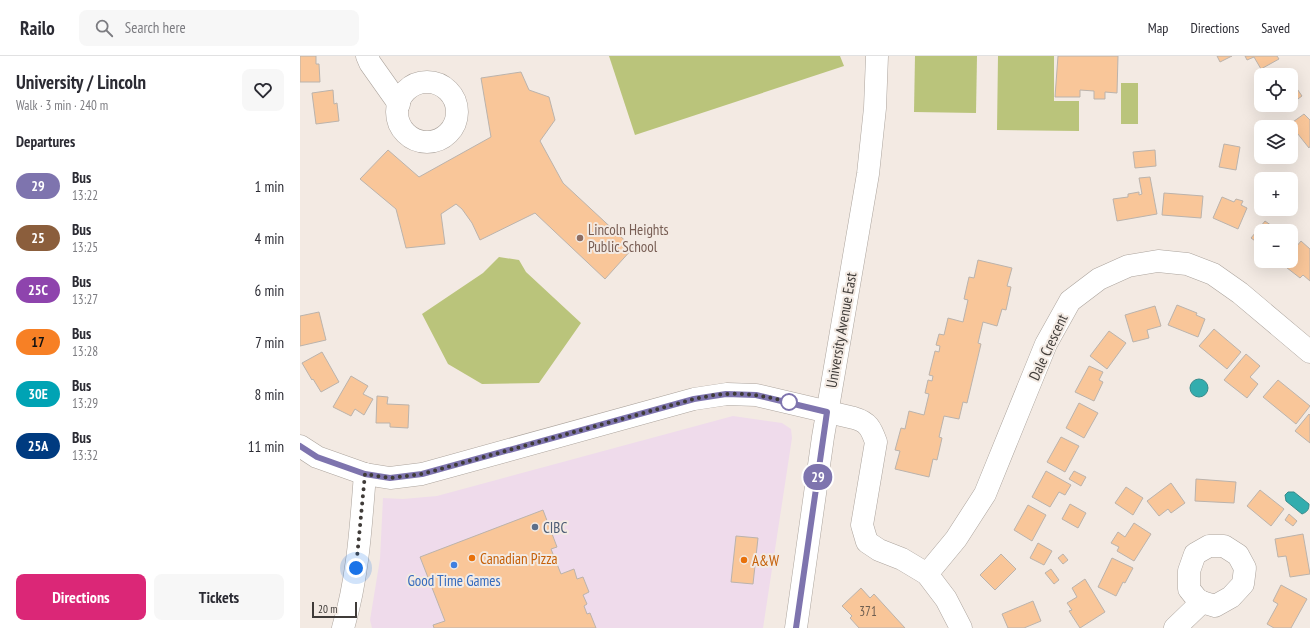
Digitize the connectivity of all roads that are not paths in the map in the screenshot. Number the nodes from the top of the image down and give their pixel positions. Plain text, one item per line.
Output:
1 (367, 56) edge
2 (877, 56) edge
3 (399, 104) dead end
4 (1310, 352) edge
5 (827, 412) junction
6 (300, 446) edge
7 (365, 474) junction
8 (927, 574) junction
9 (1202, 602) dead end
10 (343, 628) edge
11 (796, 628) edge
12 (961, 628) edge
13 (1175, 628) edge

1 - 3 street
2 - 5 street, University Avenue East
4 - 8 street, Dale Crescent
5 - 7 street
5 - 8 street
5 - 11 street, University Avenue East
6 - 7 street
7 - 10 street
8 - 12 street
9 - 13 street

